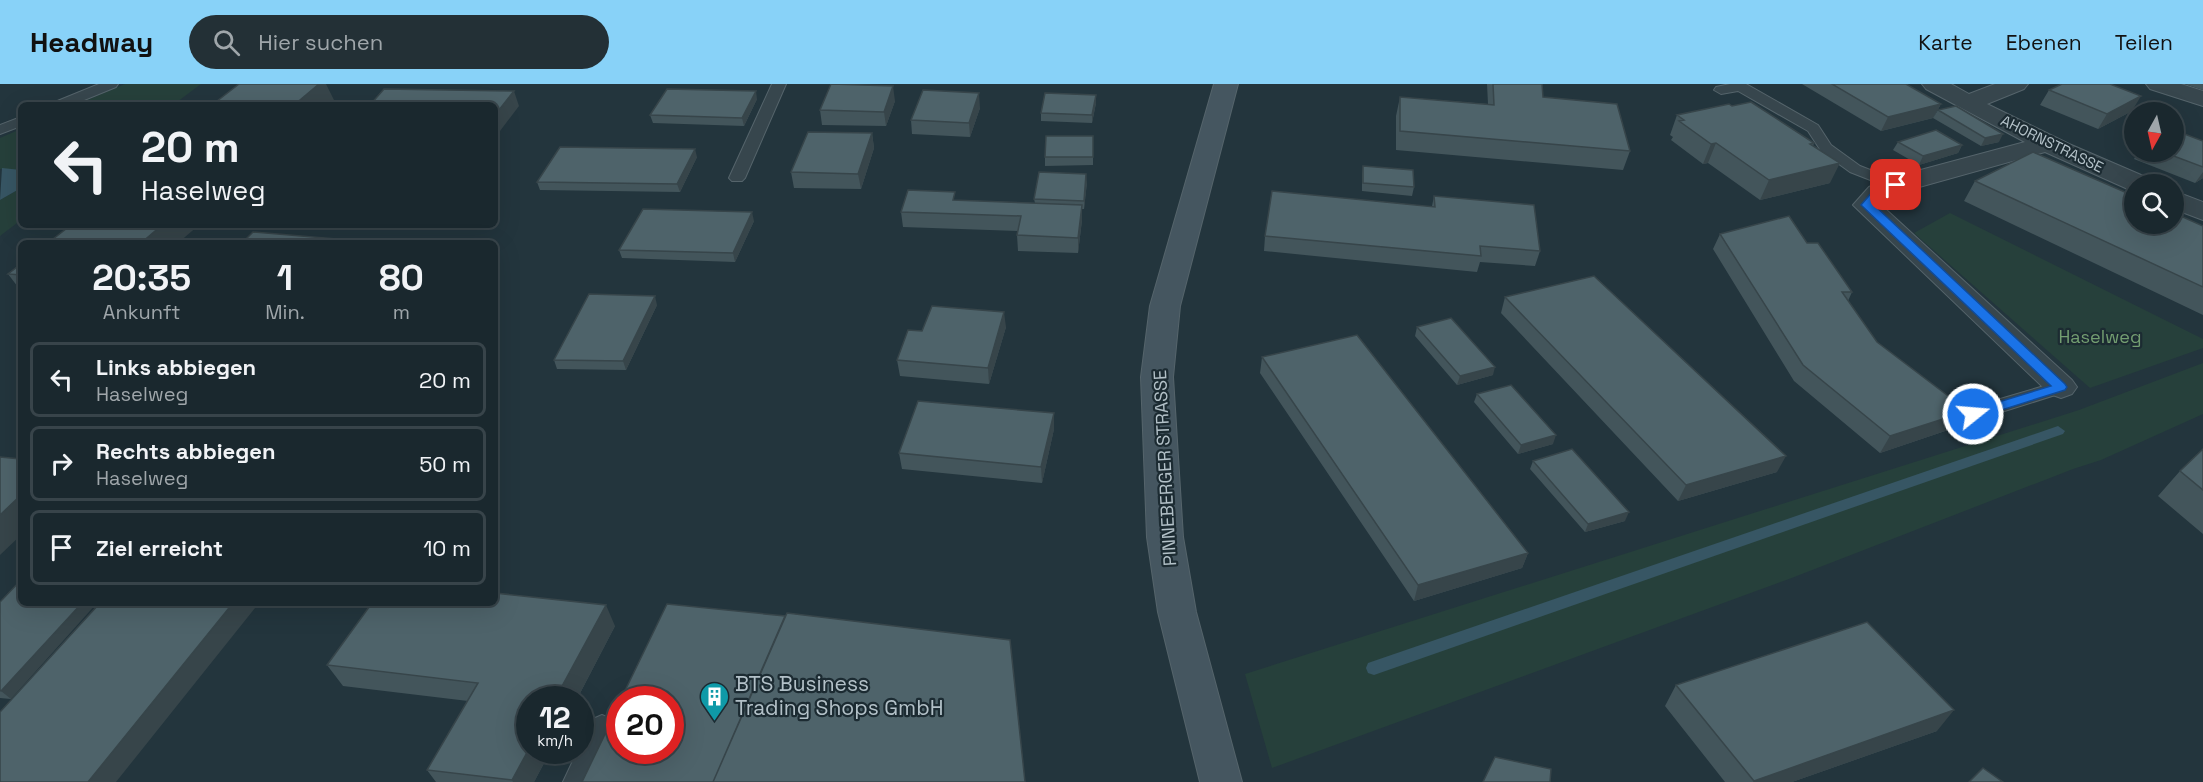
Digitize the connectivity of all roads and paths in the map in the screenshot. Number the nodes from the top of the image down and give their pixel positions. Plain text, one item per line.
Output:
1 (111, 84) edge
2 (779, 84) edge
3 (1226, 84) edge
4 (1934, 84) edge
5 (2016, 84) edge
6 (2158, 84) edge
7 (1720, 90) dead end
8 (2203, 99) edge
9 (67, 102) edge
10 (1967, 103) junction
11 (18, 122) edge
12 (0, 130) edge
13 (2049, 143) junction
14 (2124, 177) edge
15 (736, 178) dead end
16 (1896, 185) junction
17 (2061, 387) joint
18 (1935, 411) edge
19 (602, 726) dead end
20 (576, 782) edge
21 (1221, 782) edge

1 - 9 lane
2 - 15 lane
3 - 21 main road, PINNEBERGER STRASSE
4 - 10 street, AHORNSTRASSE
5 - 10 street, AHORNSTRASSE
6 - 8 street
7 - 16 lane
10 - 13 street, AHORNSTRASSE
11 - 12 lane
13 - 14 street, AHORNSTRASSE
13 - 16 street
16 - 17 street
17 - 18 lane
19 - 20 lane

